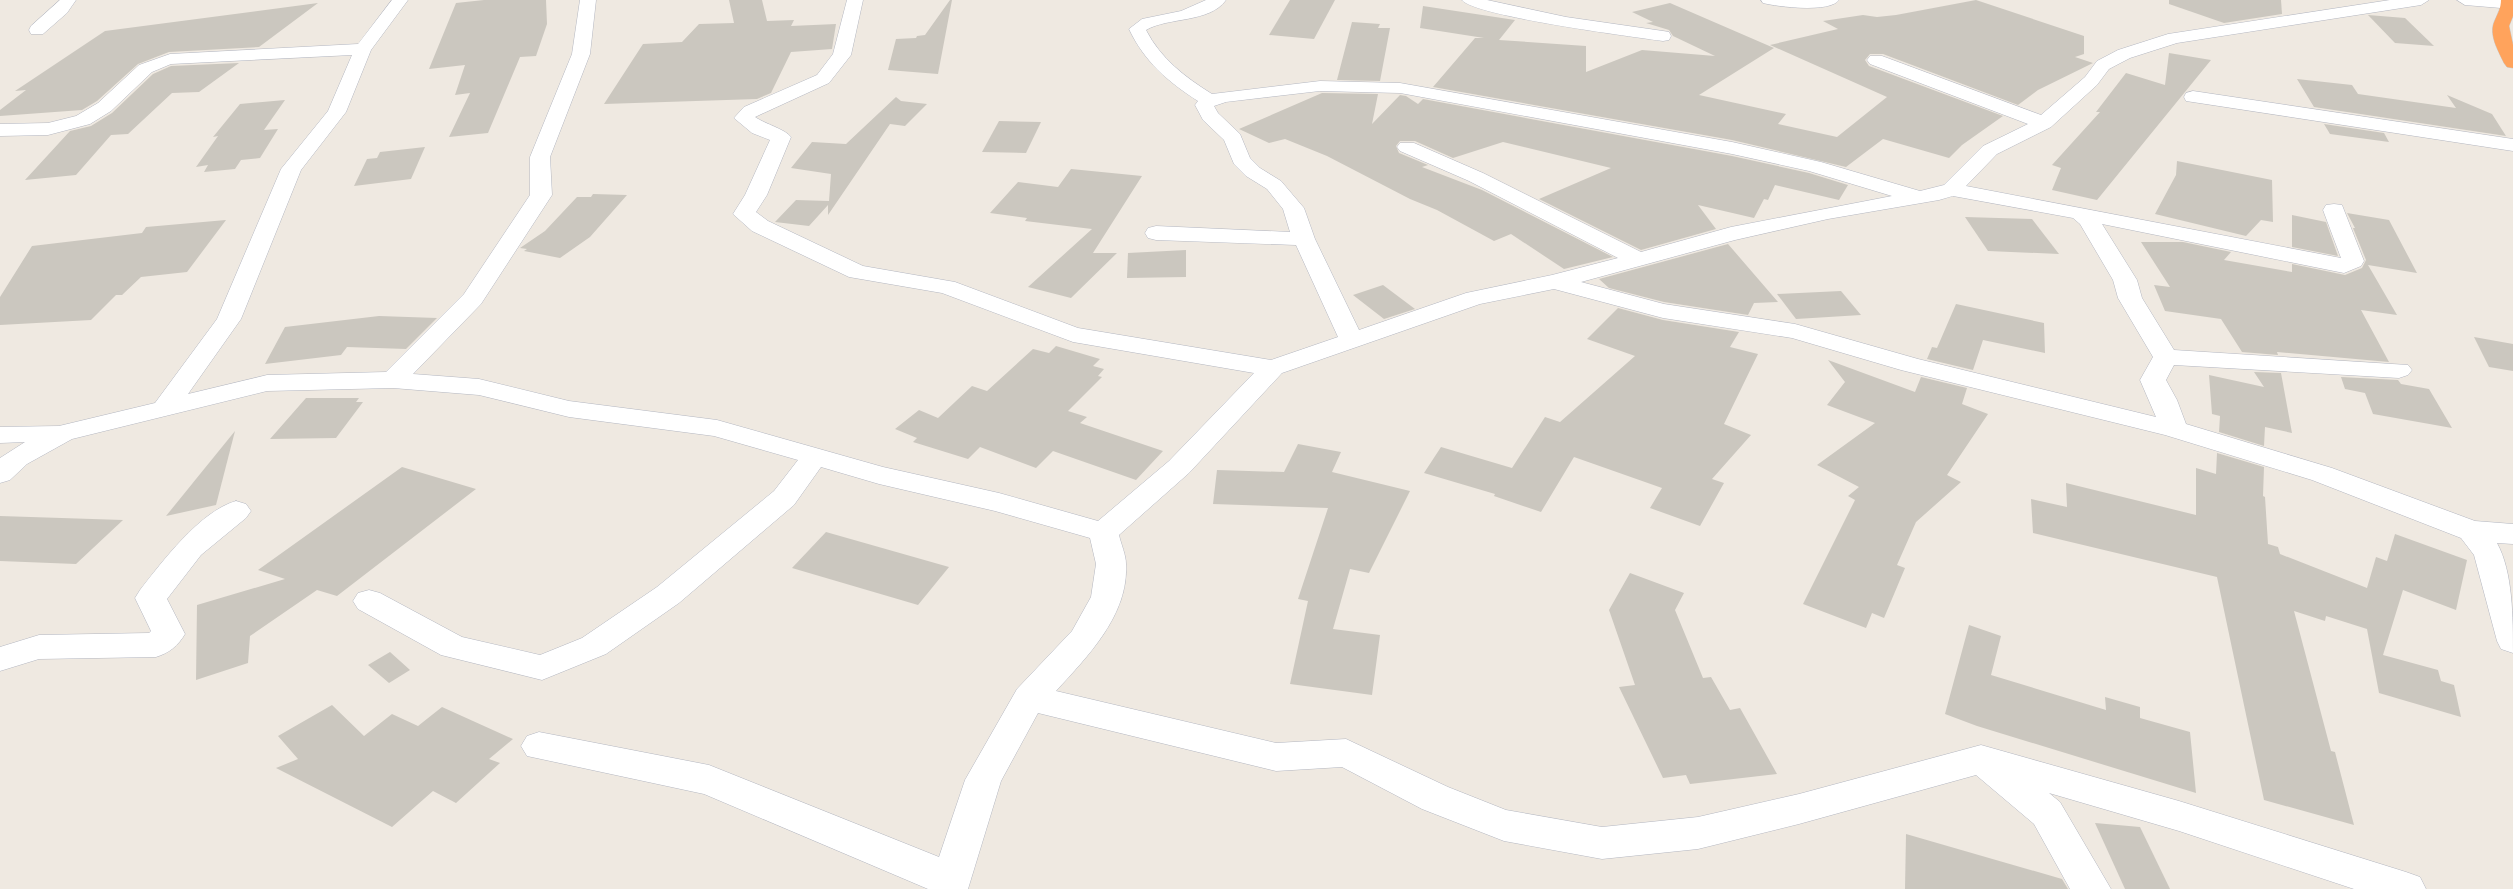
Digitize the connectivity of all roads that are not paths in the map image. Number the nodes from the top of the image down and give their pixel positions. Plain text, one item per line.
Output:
1 (68, 0) edge
2 (400, 0) edge
3 (588, 0) edge
4 (855, 0) edge
5 (1218, 0) edge
6 (1470, 0) edge
7 (1541, 0) edge
8 (1769, 0) edge
9 (1831, 0) edge
10 (2421, 0) edge
11 (2465, 0) edge
12 (2509, 2) edge
13 (1547, 20) junction
14 (37, 30) dead end
15 (1663, 36) dead end
16 (363, 49) junction
17 (1876, 60) dead end
18 (2513, 63) edge
19 (2193, 97) dead end
20 (1209, 100) junction
21 (2044, 123) junction
22 (0, 130) edge
23 (2513, 146) edge
24 (1408, 147) dead end
25 (1950, 189) junction
26 (1916, 196) junction
27 (2334, 210) dead end
28 (2080, 213) junction
29 (1156, 232) dead end
30 (1304, 239) junction
31 (1638, 259) junction
32 (1554, 282) junction
33 (1352, 340) junction
34 (2166, 357) junction
35 (1273, 368) junction
36 (2399, 370) dead end
37 (393, 380) junction
38 (164, 408) junction
39 (2174, 429) junction
40 (63, 433) junction
41 (0, 434) edge
42 (814, 458) junction
43 (0, 474) edge
44 (236, 510) dead end
45 (2472, 531) junction
46 (1104, 532) junction
47 (2513, 534) edge
48 (368, 601) dead end
49 (2513, 641) edge
50 (0, 659) edge
51 (1029, 698) junction
52 (538, 746) dead end
53 (1981, 759) junction
54 (949, 884) edge
55 (2092, 889) edge
56 (2406, 889) edge

1 - 14 street
2 - 16 street
3 - 37 street
4 - 35 street
5 - 20 street
6 - 13 street
7 - 13 street
8 - 9 street
10 - 21 street
11 - 12 street
12 - 18 highway
13 - 15 street
16 - 22 street
16 - 38 street
17 - 21 street
19 - 23 street
20 - 26 street
20 - 30 street
21 - 25 street
24 - 31 street
25 - 26 street
25 - 28 street
26 - 31 street
27 - 28 street
28 - 34 street
29 - 30 street
30 - 33 street
31 - 32 street
32 - 33 street
32 - 39 street
33 - 35 street
34 - 36 street
34 - 39 street
35 - 46 street
37 - 38 street
37 - 42 street
38 - 40 street
39 - 45 street
40 - 41 street
40 - 43 street
42 - 46 street
42 - 48 street
44 - 50 street
45 - 47 street
45 - 49 street
46 - 51 street
51 - 53 street
51 - 54 street
52 - 54 street
53 - 55 street
53 - 56 street

